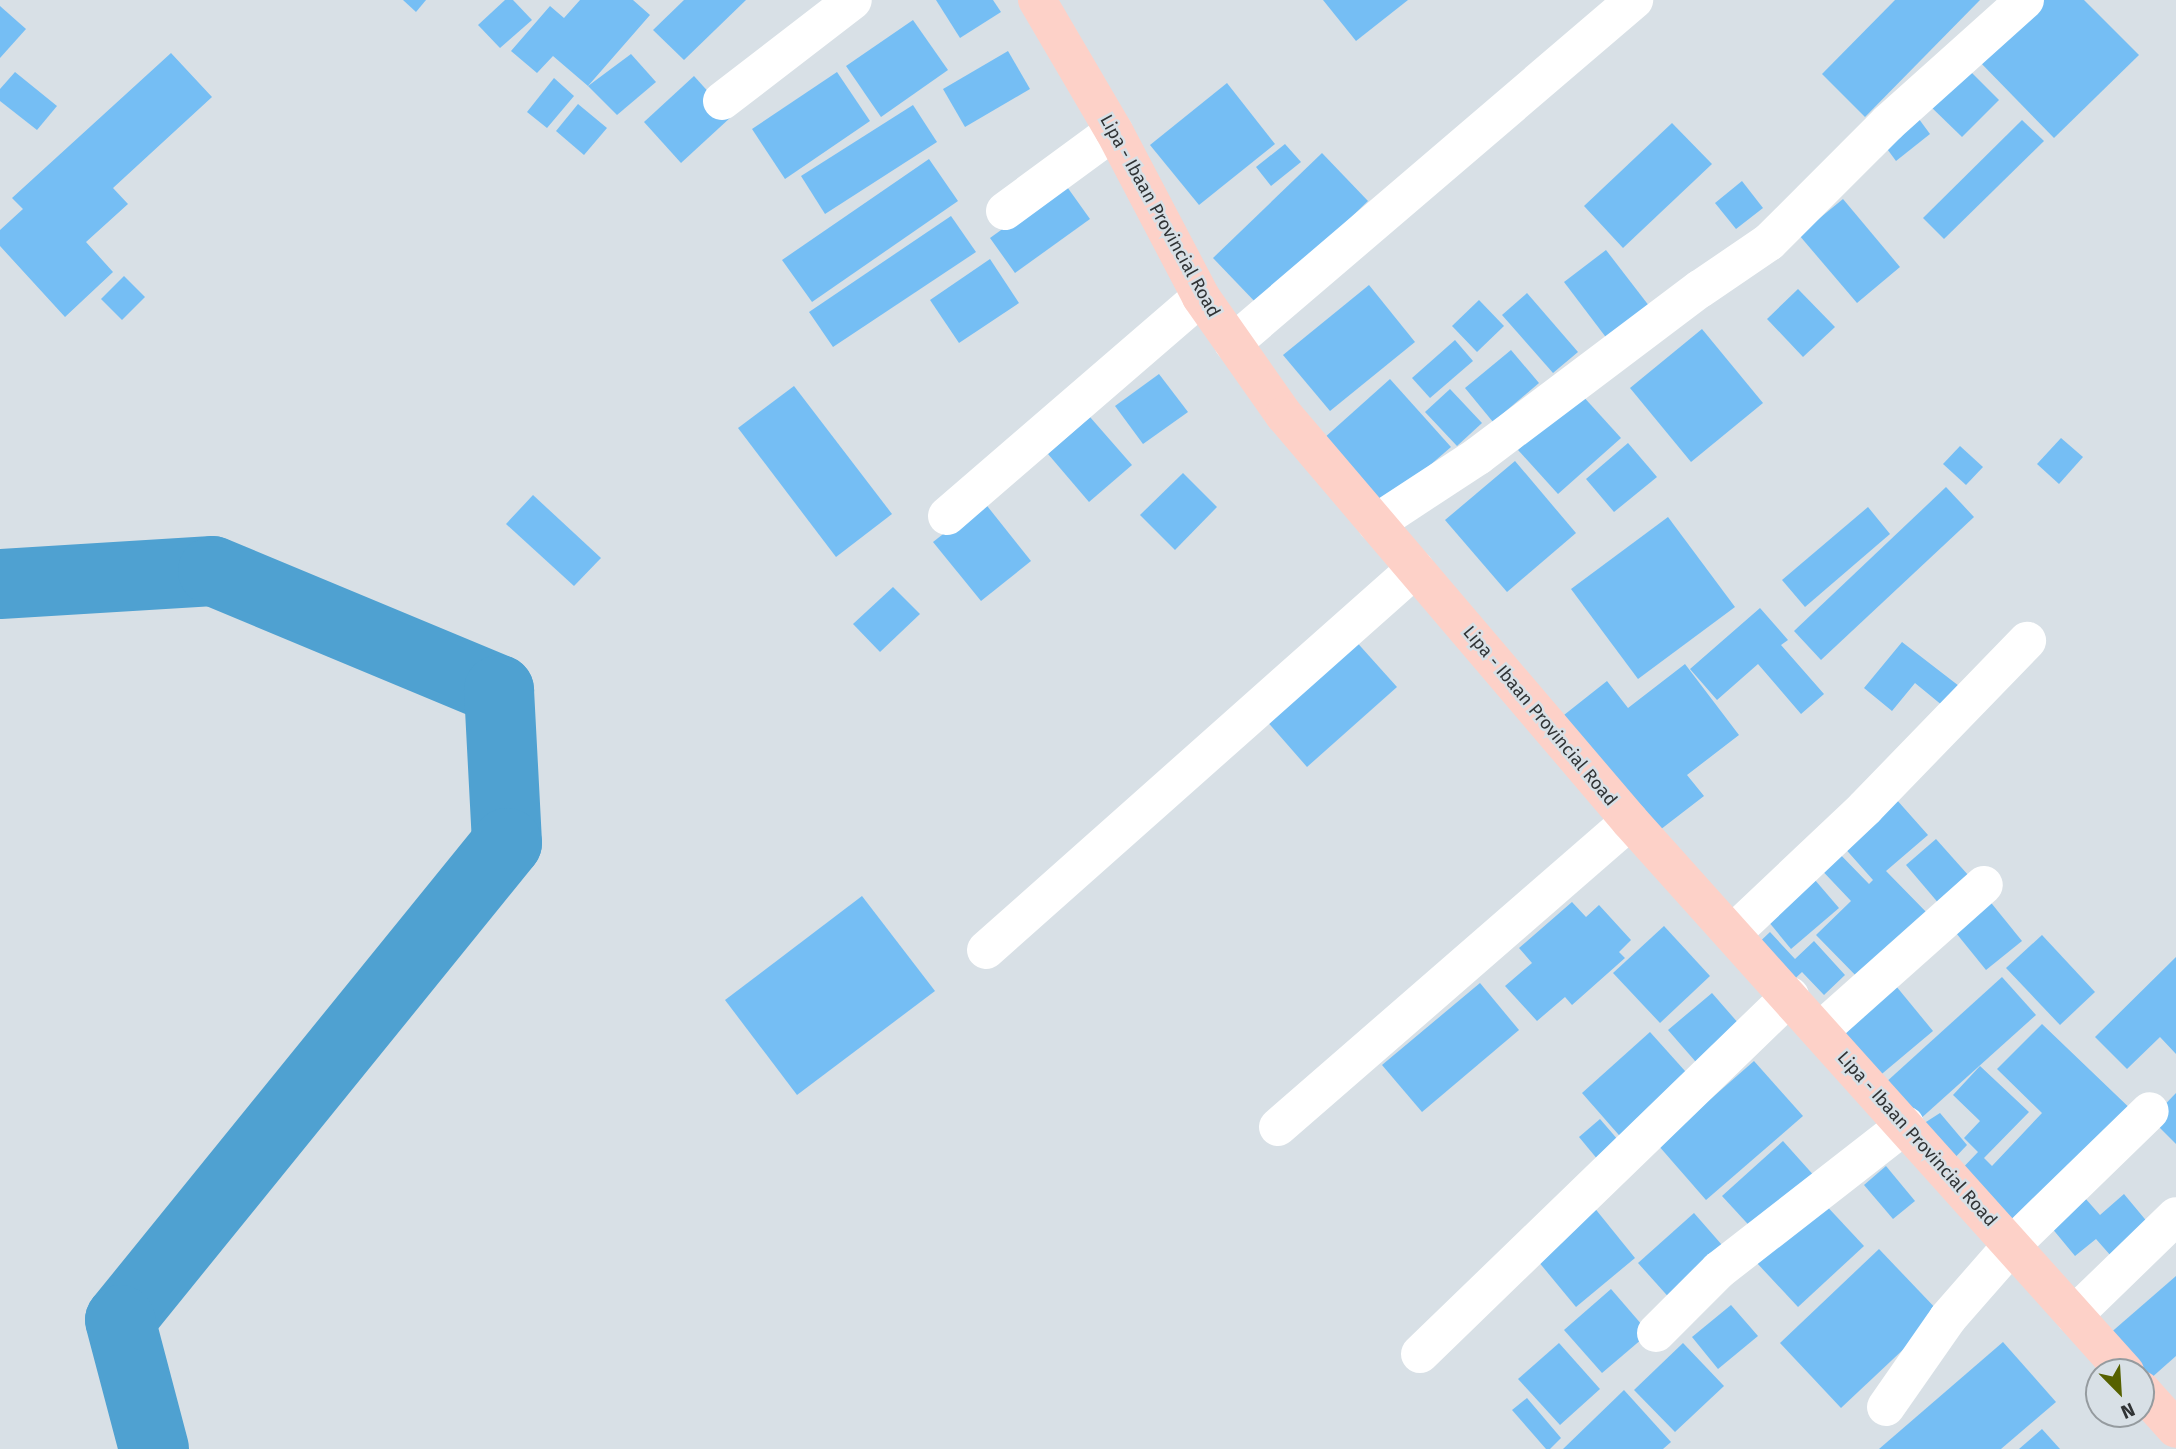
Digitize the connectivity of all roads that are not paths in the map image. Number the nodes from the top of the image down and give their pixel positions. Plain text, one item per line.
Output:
1 (853, 0) edge
2 (1037, 0) edge
3 (1634, 0) edge
4 (2025, 0) edge
5 (722, 101) dead end
6 (1114, 131) junction
7 (1005, 211) dead end
8 (1200, 297) junction
9 (1233, 343) junction
10 (947, 516) dead end
11 (1376, 523) junction
12 (1416, 569) junction
13 (2027, 641) dead end
14 (1630, 821) junction
15 (1984, 886) dead end
16 (1733, 933) junction
17 (986, 950) dead end
18 (1790, 996) junction
19 (1821, 1030) junction
20 (2150, 1111) dead end
21 (1905, 1125) junction
22 (1278, 1127) dead end
23 (2176, 1216) edge
24 (2012, 1245) junction
25 (2074, 1315) junction
26 (1656, 1333) dead end
27 (1420, 1354) dead end
28 (2112, 1358) edge
29 (2155, 1406) edge
30 (1886, 1407) dead end
31 (2176, 1429) edge

1 - 5 street
2 - 6 main road, Lipa - Ibaan Provincial Road
3 - 9 street
4 - 11 street
6 - 7 street
6 - 8 main road, Lipa - Ibaan Provincial Road
8 - 9 main road, Lipa - Ibaan Provincial Road
8 - 10 street
9 - 11 main road, Lipa - Ibaan Provincial Road
11 - 12 main road, Lipa - Ibaan Provincial Road
12 - 14 main road, Lipa - Ibaan Provincial Road
12 - 17 street
13 - 16 street
14 - 16 main road, Lipa - Ibaan Provincial Road
14 - 22 street
15 - 19 street
16 - 18 main road, Lipa - Ibaan Provincial Road
18 - 19 main road, Lipa - Ibaan Provincial Road
18 - 27 street
19 - 21 main road, Lipa - Ibaan Provincial Road
20 - 24 street
21 - 24 main road, Lipa - Ibaan Provincial Road
21 - 26 street
23 - 25 street
24 - 25 main road, Lipa - Ibaan Provincial Road
24 - 30 street
25 - 28 main road, Lipa - Ibaan Provincial Road
29 - 31 main road

